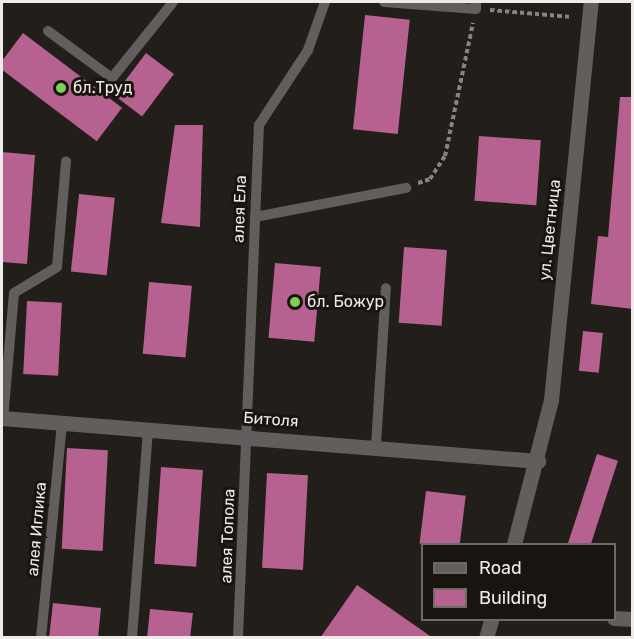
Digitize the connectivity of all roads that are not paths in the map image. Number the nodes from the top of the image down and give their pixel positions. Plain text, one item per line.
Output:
1 (173, 2) edge
2 (325, 2) edge
3 (384, 2) edge
4 (591, 2) edge
5 (476, 5) edge
6 (48, 31) dead end
7 (66, 161) dead end
8 (406, 188) road end
9 (255, 218) junction
10 (386, 288) dead end
11 (2, 418) edge
12 (62, 423) junction
13 (148, 429) junction
14 (246, 436) junction
15 (376, 445) junction
16 (538, 461) junction
17 (514, 543) edge
18 (616, 618) edge
19 (633, 619) edge
20 (491, 621) edge
21 (42, 638) edge
22 (132, 638) edge
23 (238, 638) edge
24 (486, 638) edge

1 - 6 lane
2 - 9 lane, алея Ела
3 - 5 lane
4 - 16 street, ул. Цветница
7 - 11 lane
8 - 9 lane
9 - 14 lane, алея Ела
10 - 15 lane
11 - 12 street, Битоля
12 - 13 street, Битоля
12 - 21 lane, алея Иглика
13 - 14 street, Битоля
13 - 22 lane
14 - 15 street, Битоля
14 - 23 lane, алея Топола
15 - 16 street, Битоля
16 - 17 street, ул. Цветница
18 - 19 street
20 - 24 street

